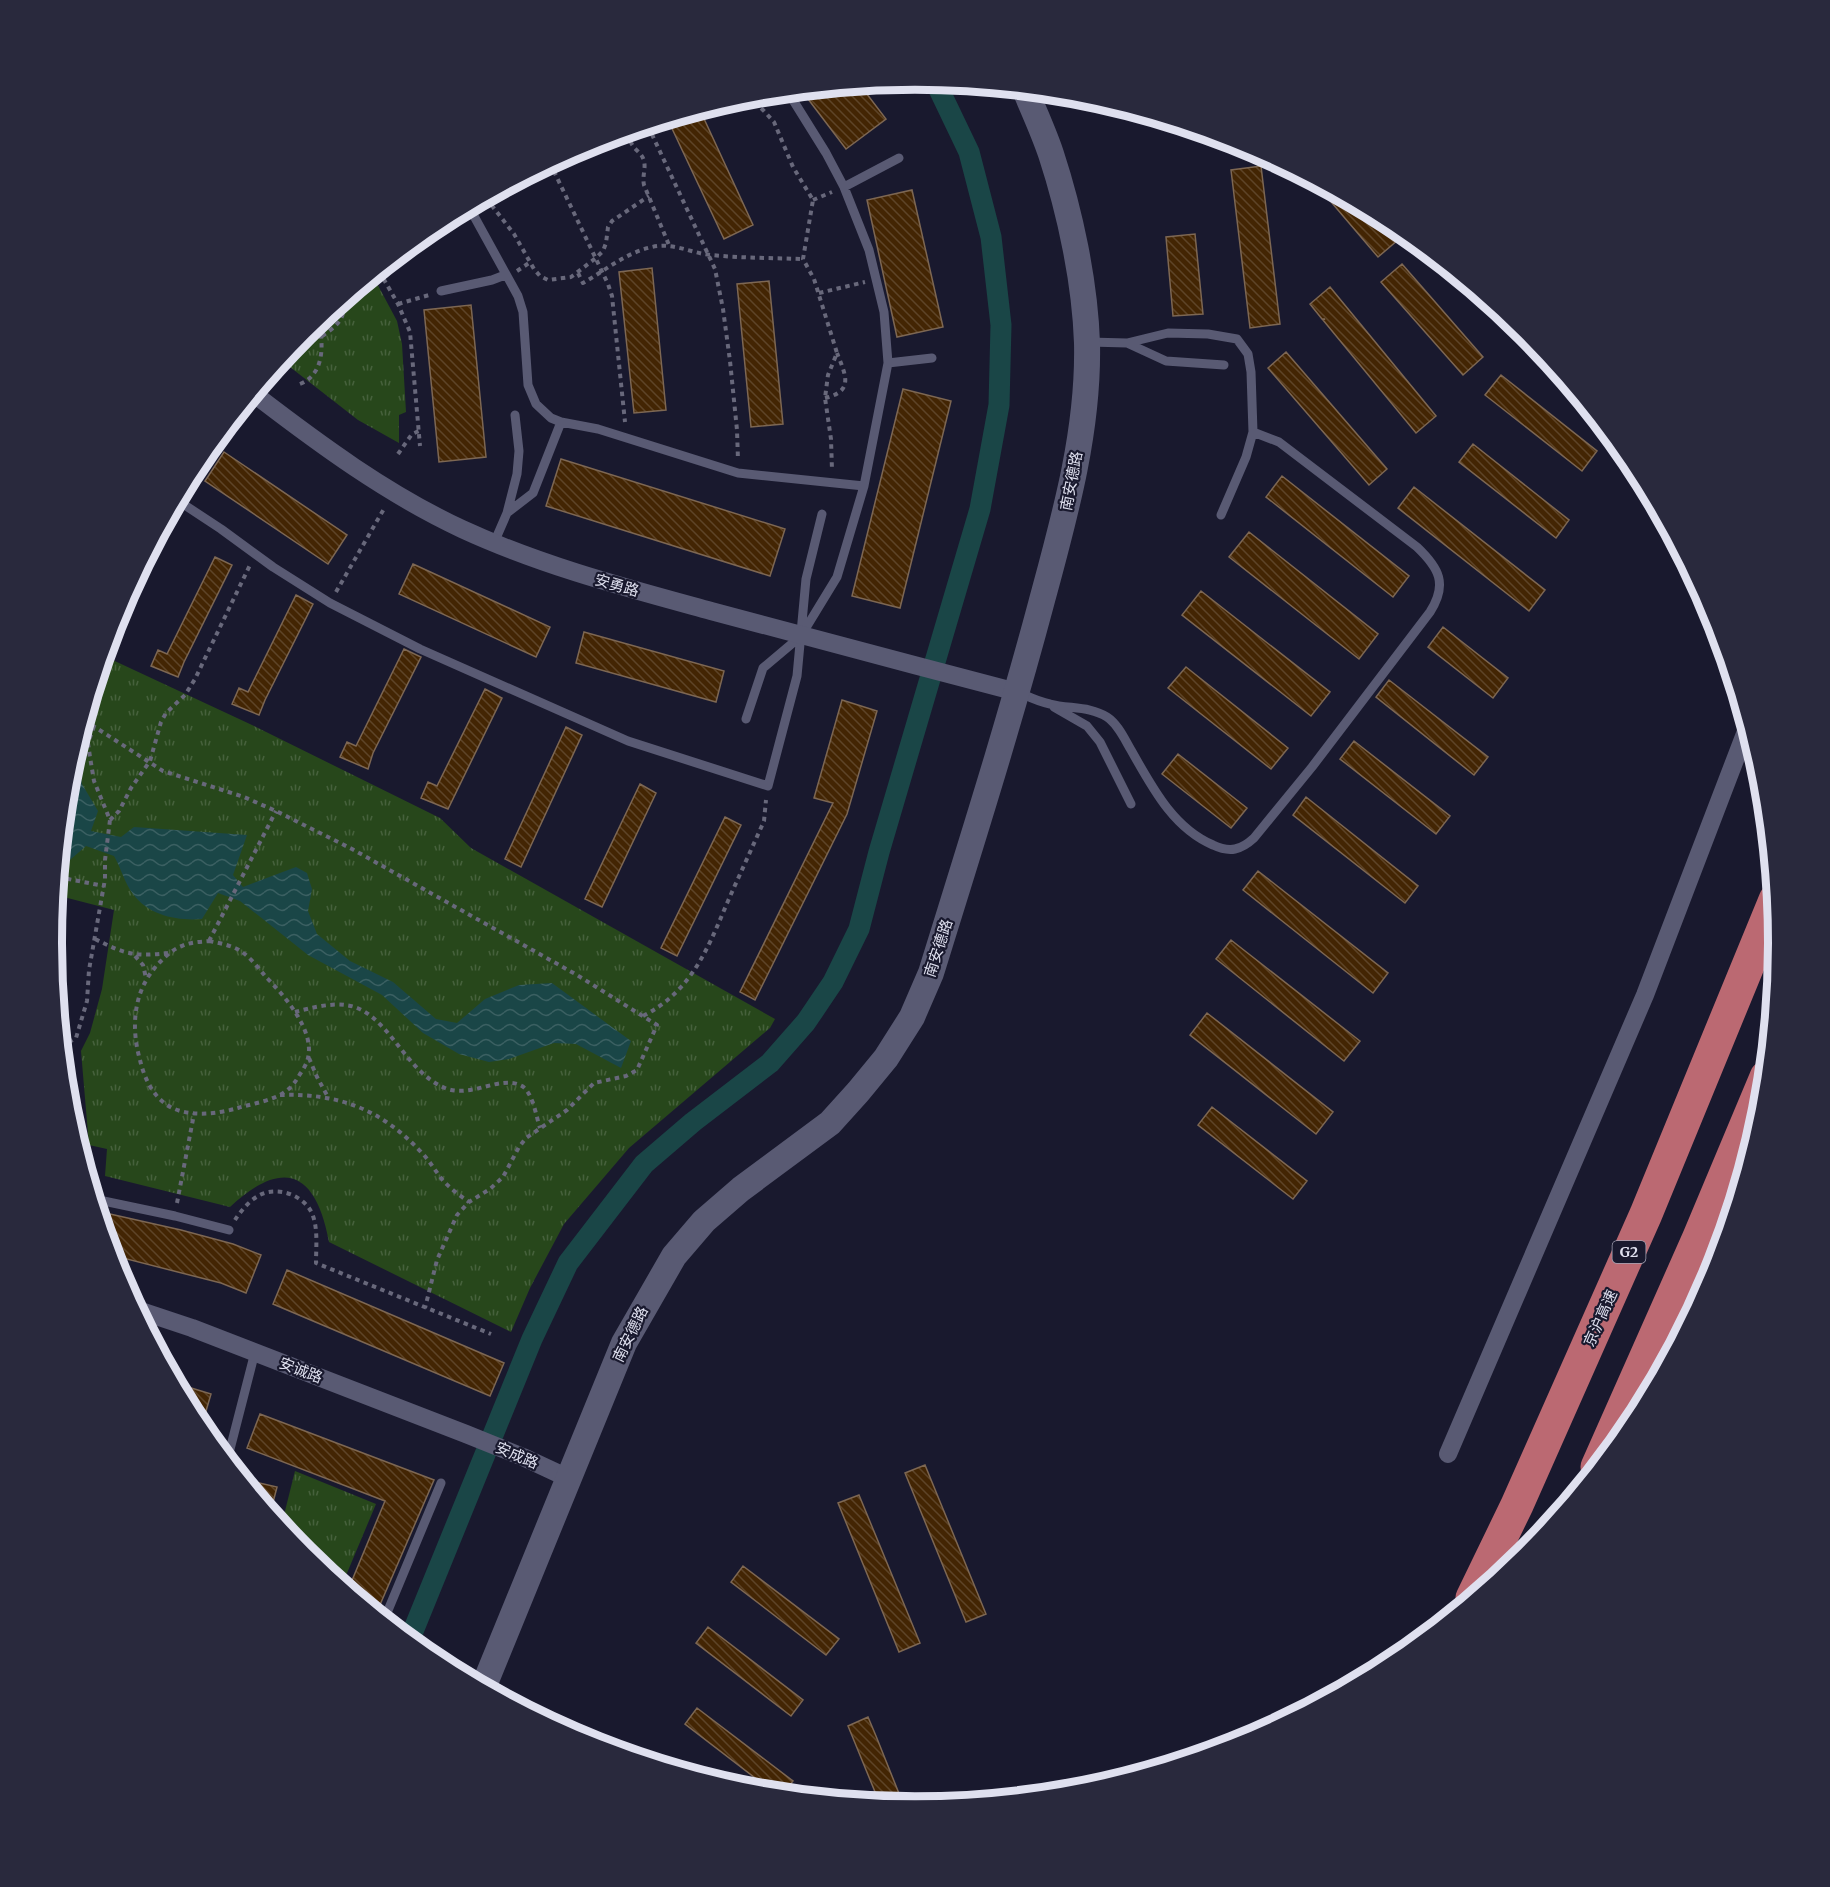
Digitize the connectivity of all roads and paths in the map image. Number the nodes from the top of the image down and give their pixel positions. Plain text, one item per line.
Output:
1 (1028, 97) edge
2 (792, 99) edge
3 (758, 104) edge
4 (651, 132) edge
5 (631, 139) edge
6 (899, 158) dead end
7 (553, 171) edge
8 (844, 187) junction
9 (649, 196) junction
10 (813, 200) junction
11 (490, 203) edge
12 (473, 214) edge
13 (669, 245) junction
14 (708, 255) junction
15 (596, 258) junction
16 (803, 259) junction
17 (603, 272) junction
18 (578, 273) junction
19 (505, 275) junction
20 (382, 277) edge
21 (877, 278) junction
22 (441, 291) joint
23 (819, 293) junction
24 (398, 304) junction
25 (344, 310) edge
26 (321, 331) edge
27 (322, 336) junction
28 (1087, 342) junction
29 (1127, 343) junction
30 (837, 352) junction
31 (932, 358) dead end
32 (888, 363) junction
33 (1224, 365) dead end
34 (300, 384) dead end
35 (259, 398) edge
36 (825, 398) junction
37 (515, 415) dead end
38 (561, 422) junction
39 (419, 431) junction
40 (1253, 432) junction
41 (627, 438) junction
42 (420, 446) dead end
43 (398, 454) dead end
44 (738, 473) junction
45 (833, 482) junction
46 (864, 486) junction
47 (394, 491) junction
48 (184, 504) edge
49 (507, 513) junction
50 (822, 514) dead end
51 (1221, 515) dead end
52 (494, 543) junction
53 (256, 554) junction
54 (330, 603) junction
55 (801, 636) junction
56 (1017, 692) junction
57 (1049, 704) junction
58 (746, 719) dead end
59 (91, 724) edge
60 (94, 726) junction
61 (1743, 739) edge
62 (150, 761) junction
63 (768, 786) junction
64 (1131, 804) dead end
65 (276, 811) junction
66 (110, 820) junction
67 (64, 878) edge
68 (105, 886) junction
69 (1768, 918) edge
70 (95, 939) junction
71 (209, 941) junction
72 (169, 953) junction
73 (135, 955) junction
74 (146, 978) junction
75 (295, 1012) junction
76 (643, 1017) junction
77 (68, 1043) edge
78 (309, 1058) junction
79 (280, 1095) junction
80 (329, 1098) junction
81 (1752, 1111) edge
82 (194, 1114) junction
83 (540, 1128) junction
84 (102, 1201) edge
85 (469, 1202) junction
86 (175, 1216) junction
87 (229, 1230) joint
88 (425, 1308) junction
89 (146, 1313) edge
90 (491, 1334) dead end
91 (255, 1352) junction
92 (466, 1434) joint
93 (1611, 1437) edge
94 (229, 1451) edge
95 (1448, 1454) dead end
96 (568, 1478) junction
97 (441, 1483) dead end
98 (1479, 1585) edge
99 (387, 1614) edge
100 (486, 1681) edge

1 - 28 street, 南安德路
2 - 8 lane
3 - 10 path
4 - 14 path
5 - 9 path
6 - 8 lane
7 - 15 path
8 - 10 path
8 - 21 lane
9 - 13 path
9 - 15 path
10 - 16 path
11 - 18 path
12 - 19 lane
13 - 14 path
13 - 17 path
14 - 16 path
14 - 44 path
15 - 17 path
15 - 18 path
16 - 23 path
17 - 18 path
17 - 41 path
19 - 22 lane
19 - 38 lane
20 - 24 path
21 - 23 path
21 - 32 lane
22 - 24 path
23 - 30 path
24 - 39 path
25 - 27 path
26 - 27 path
27 - 34 path
28 - 29 lane
28 - 56 street, 南安德路
29 - 33 lane
29 - 40 lane
30 - 36 path
30 - 36 path
31 - 32 lane
32 - 46 lane
35 - 47 street, 安勇路
36 - 45 path
37 - 49 lane
38 - 41 lane
38 - 49 lane
39 - 42 path
39 - 43 path
40 - 51 lane
40 - 57 lane
41 - 44 lane
44 - 45 lane
45 - 46 lane
46 - 55 lane
47 - 52 street, 安勇路
47 - 54 path
48 - 53 lane
49 - 52 lane
50 - 55 lane
52 - 55 street, 安勇路
53 - 54 lane
53 - 62 path
54 - 63 lane
55 - 56 street, 安勇路
55 - 58 lane
55 - 63 lane
56 - 57 lane
56 - 96 street, 南安德路
57 - 64 lane
59 - 60 path
60 - 62 path
60 - 66 path
61 - 95 street
62 - 65 path
62 - 66 path
63 - 76 path
65 - 71 path
65 - 76 path
66 - 68 path
67 - 68 path
68 - 70 path
69 - 98 highway, 京沪高速 / G2
70 - 73 path
70 - 77 path
71 - 72 path
71 - 75 path
72 - 73 path
72 - 74 path
73 - 74 path
74 - 82 path
75 - 78 path
75 - 83 path
76 - 83 path
78 - 79 path
78 - 80 path
79 - 80 path
79 - 82 path
80 - 85 path
81 - 93 highway
82 - 86 path
83 - 85 path
84 - 86 lane
85 - 88 path
86 - 87 lane
87 - 88 path
88 - 90 path
89 - 91 street, 安诚路
91 - 92 street, 安诚路
91 - 94 lane
92 - 96 street, 安成路
96 - 100 street, 南安德路
97 - 99 lane

